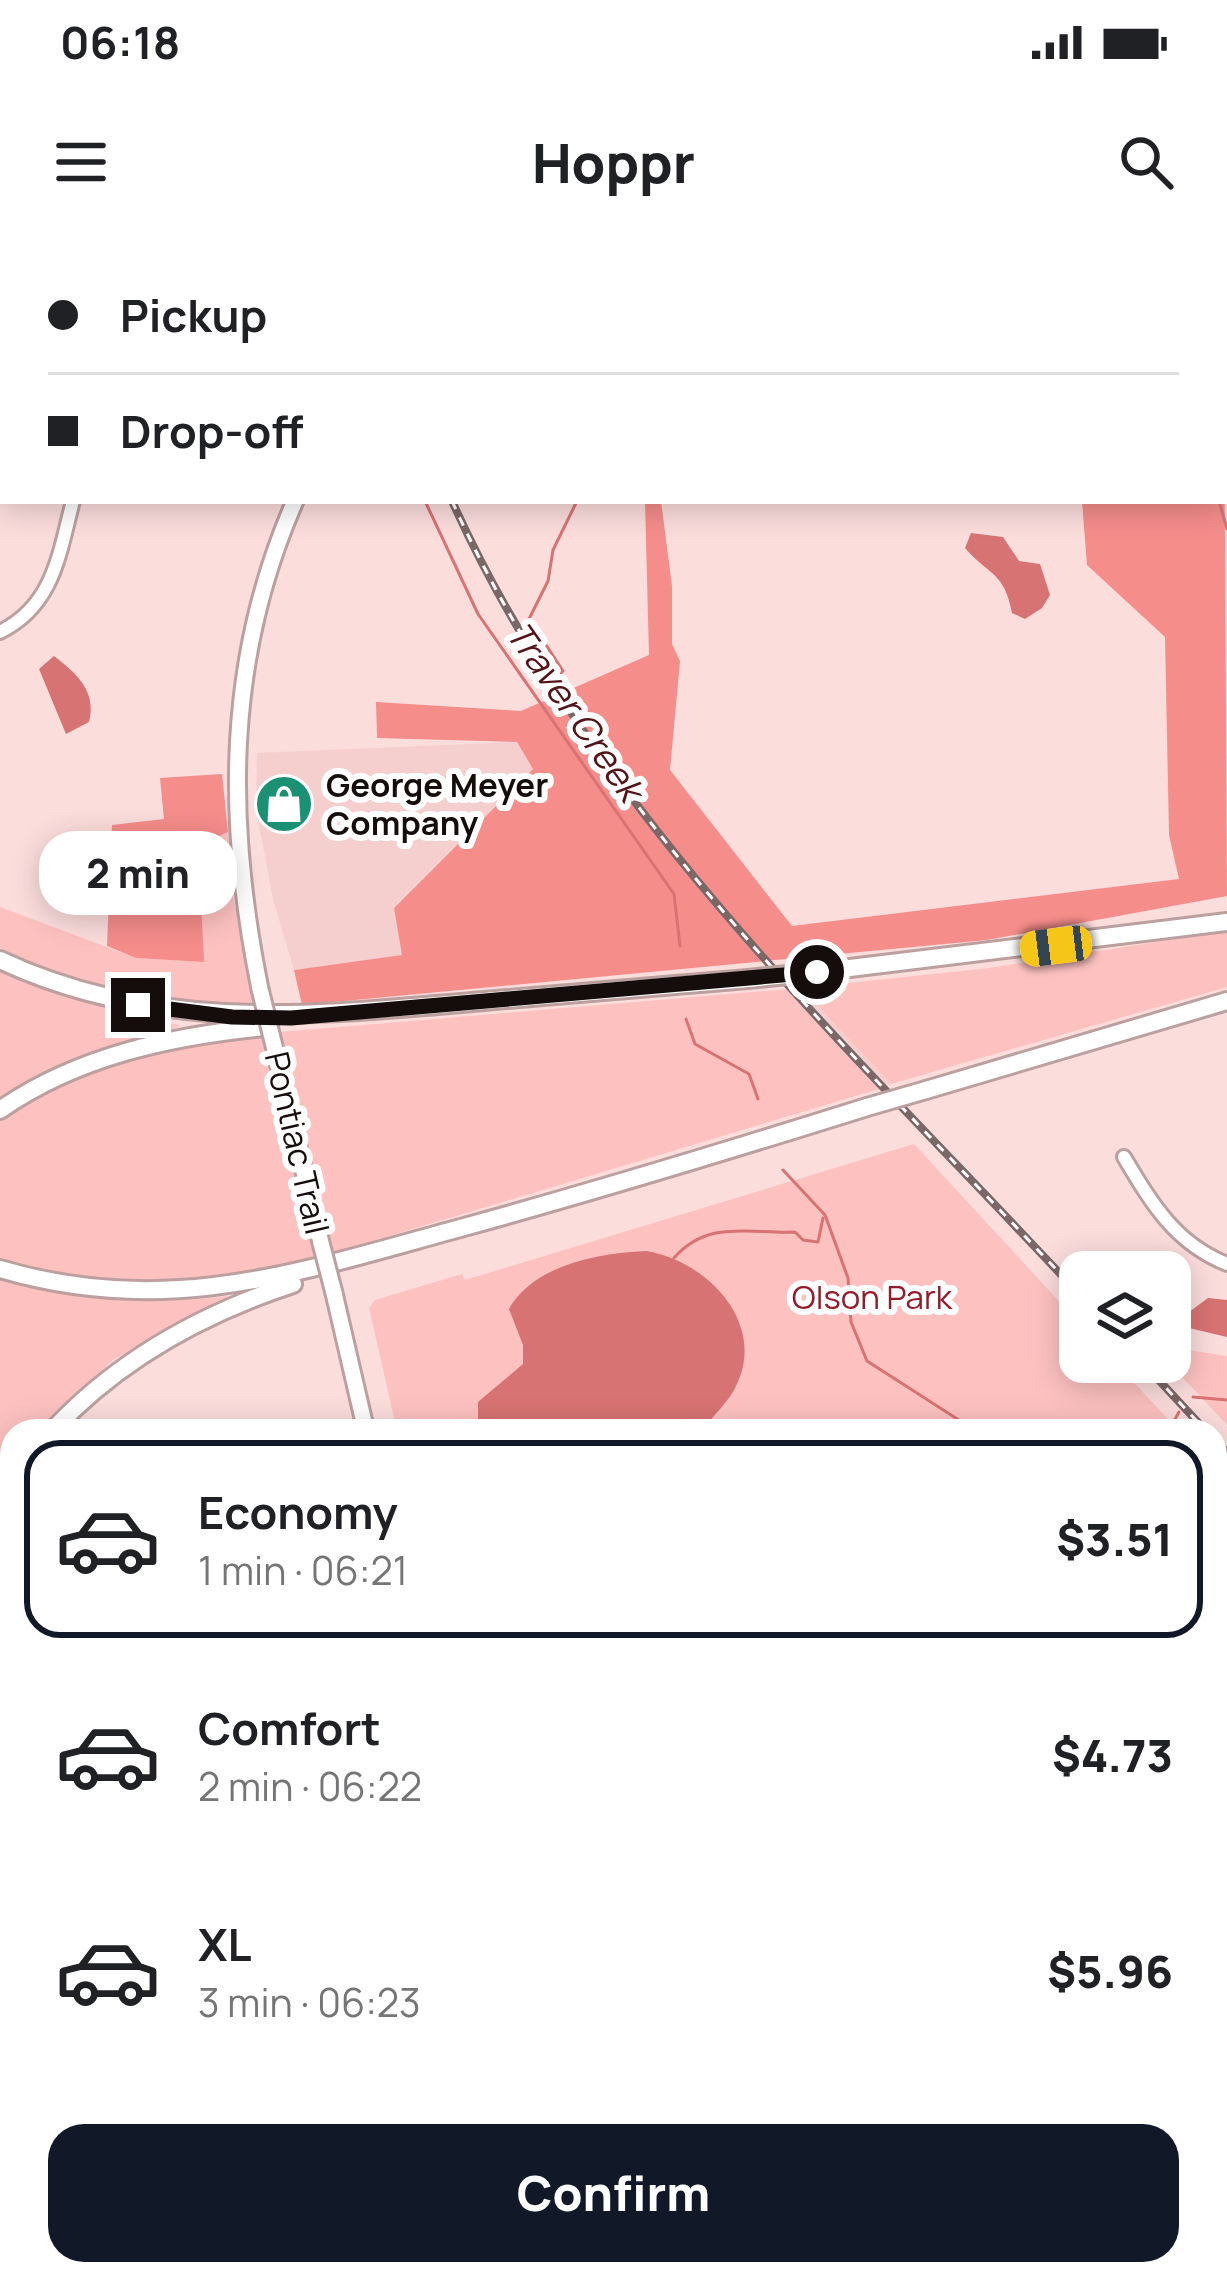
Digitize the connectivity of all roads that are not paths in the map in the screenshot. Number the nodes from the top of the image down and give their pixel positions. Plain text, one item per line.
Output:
1 (72, 504) edge
2 (294, 504) edge
3 (0, 632) edge
4 (1227, 922) edge
5 (0, 960) edge
6 (600, 992) junction
7 (1227, 1001) edge
8 (0, 1110) edge
9 (1124, 1157) dead end
10 (551, 1203) junction
11 (1227, 1264) edge
12 (0, 1269) edge
13 (66, 1419) edge
14 (363, 1419) edge

1 - 3 street
2 - 14 main road, Pontiac Trail, bridge
4 - 6 highway, bridge
5 - 6 highway
6 - 8 highway
7 - 10 highway, bridge
9 - 11 street
10 - 12 highway
10 - 13 highway

